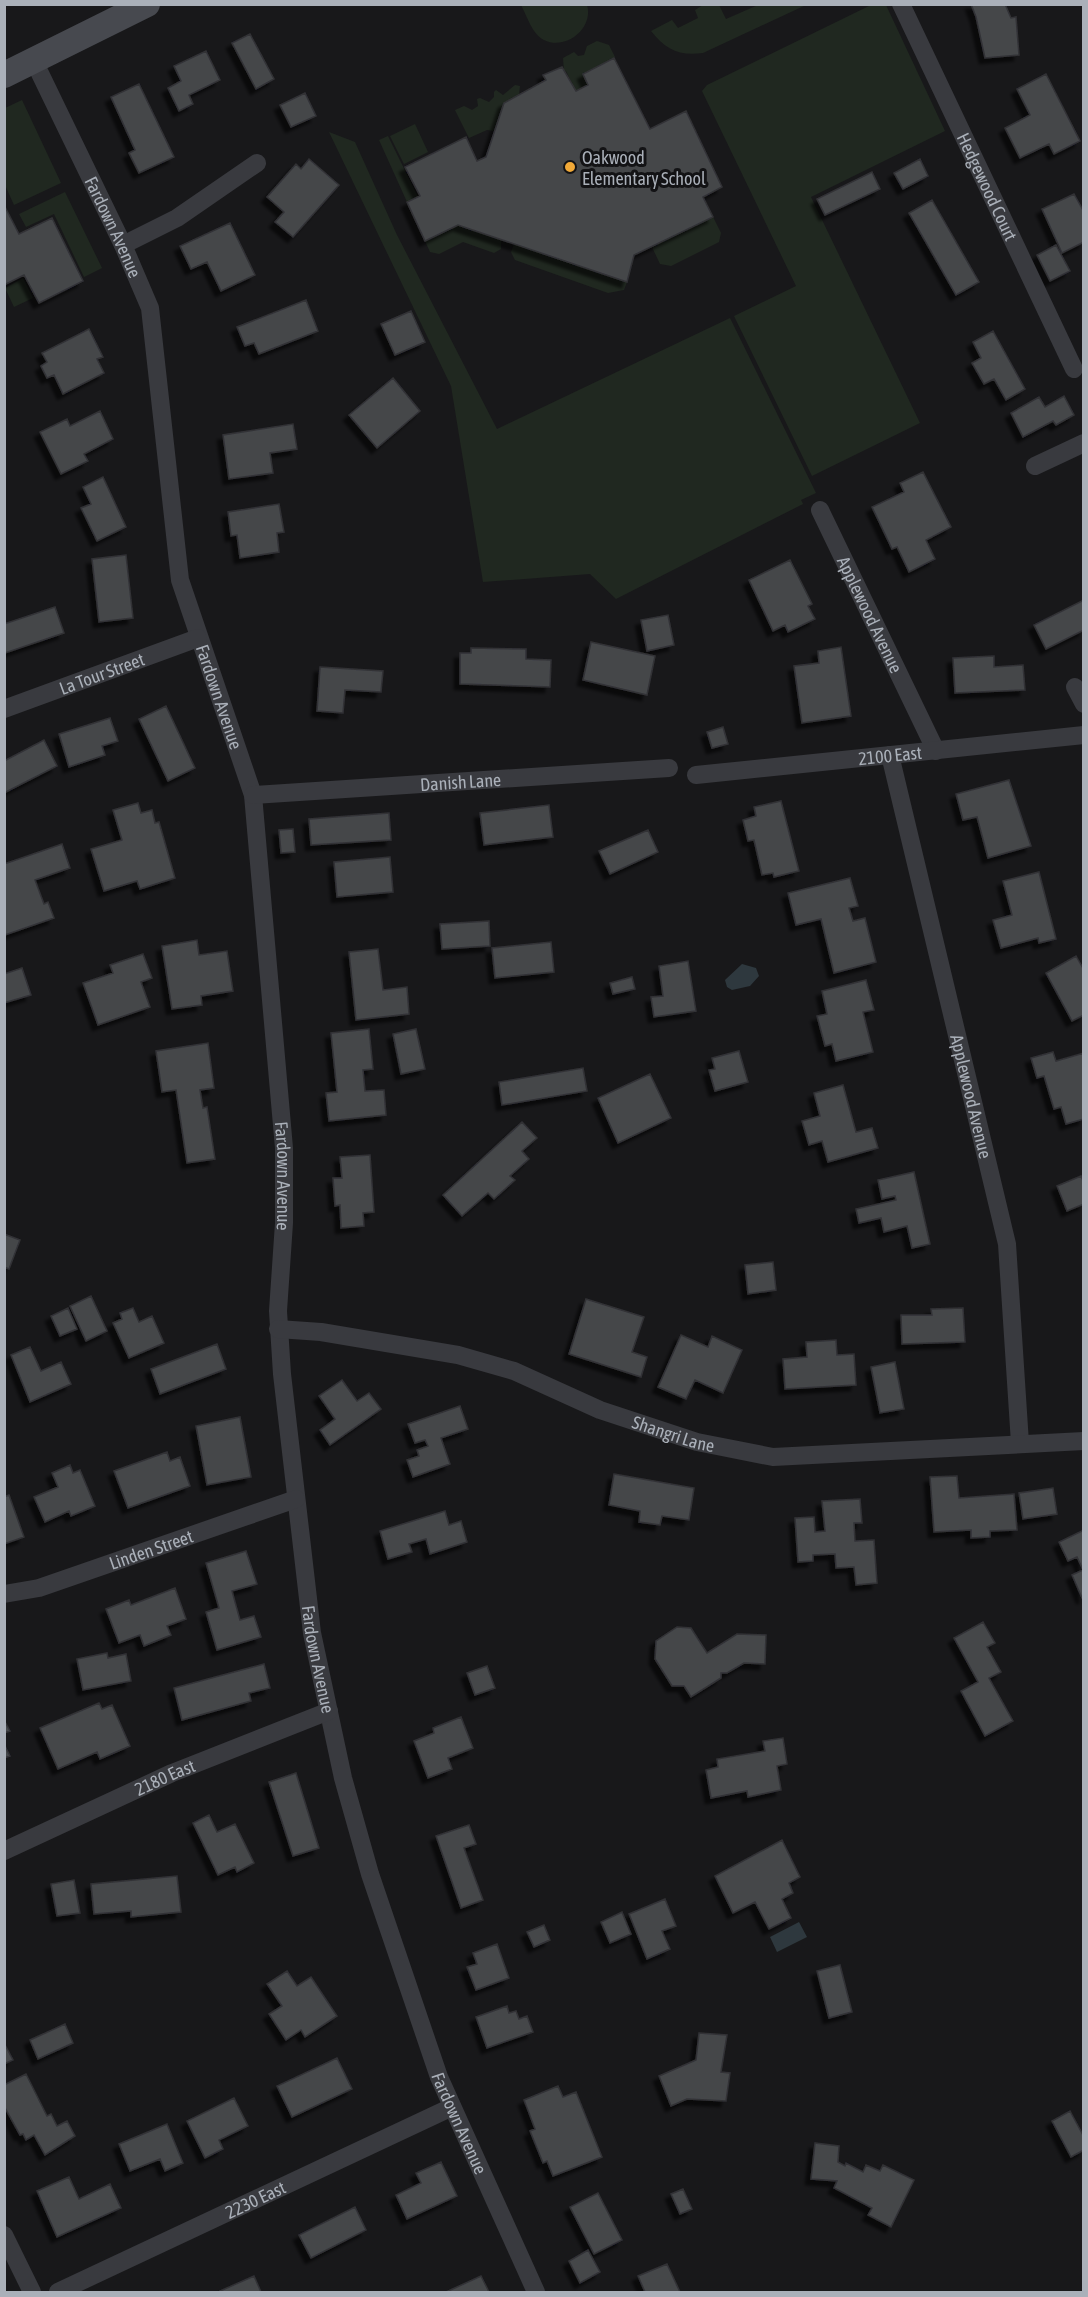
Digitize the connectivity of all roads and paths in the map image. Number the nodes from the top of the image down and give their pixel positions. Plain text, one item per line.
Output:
1 (147, 4) edge
2 (901, 4) edge
3 (34, 61) junction
4 (4, 75) edge
5 (256, 163) dead end
6 (123, 245) junction
7 (1074, 369) dead end
8 (1083, 443) edge
9 (1035, 466) dead end
10 (820, 510) dead end
11 (198, 638) junction
12 (1075, 687) dead end
13 (1083, 704) edge
14 (4, 709) edge
15 (1083, 735) edge
16 (936, 751) junction
17 (890, 755) junction
18 (669, 768) dead end
19 (696, 775) dead end
20 (253, 795) junction
21 (278, 1329) junction
22 (1083, 1441) edge
23 (1020, 1443) junction
24 (296, 1499) junction
25 (4, 1594) edge
26 (329, 1711) junction
27 (4, 1851) edge
28 (452, 2107) junction
29 (4, 2235) edge
30 (32, 2292) edge
31 (58, 2292) edge
32 (536, 2292) edge

1 - 3 main road
2 - 7 street, Hedgewood Court
3 - 4 main road
3 - 6 street, Fardown Avenue
5 - 6 street
6 - 11 street, Fardown Avenue
8 - 9 street
10 - 16 street, Applewood Avenue
11 - 14 street, La Tour Street
11 - 20 street, Fardown Avenue
12 - 13 street
15 - 16 street, 2100 East
16 - 17 street, 2100 East
17 - 19 street, 2100 East
17 - 23 street, Applewood Avenue
18 - 20 street, Danish Lane
20 - 21 street, Fardown Avenue
21 - 23 street, Shangri Lane
21 - 24 street, Fardown Avenue
22 - 23 street, Shangri Lane
24 - 25 street, Linden Street
24 - 26 street, Fardown Avenue
26 - 27 street, 2180 East
26 - 28 street, Fardown Avenue
28 - 31 street, 2230 East
28 - 32 street, Fardown Avenue
29 - 30 street

